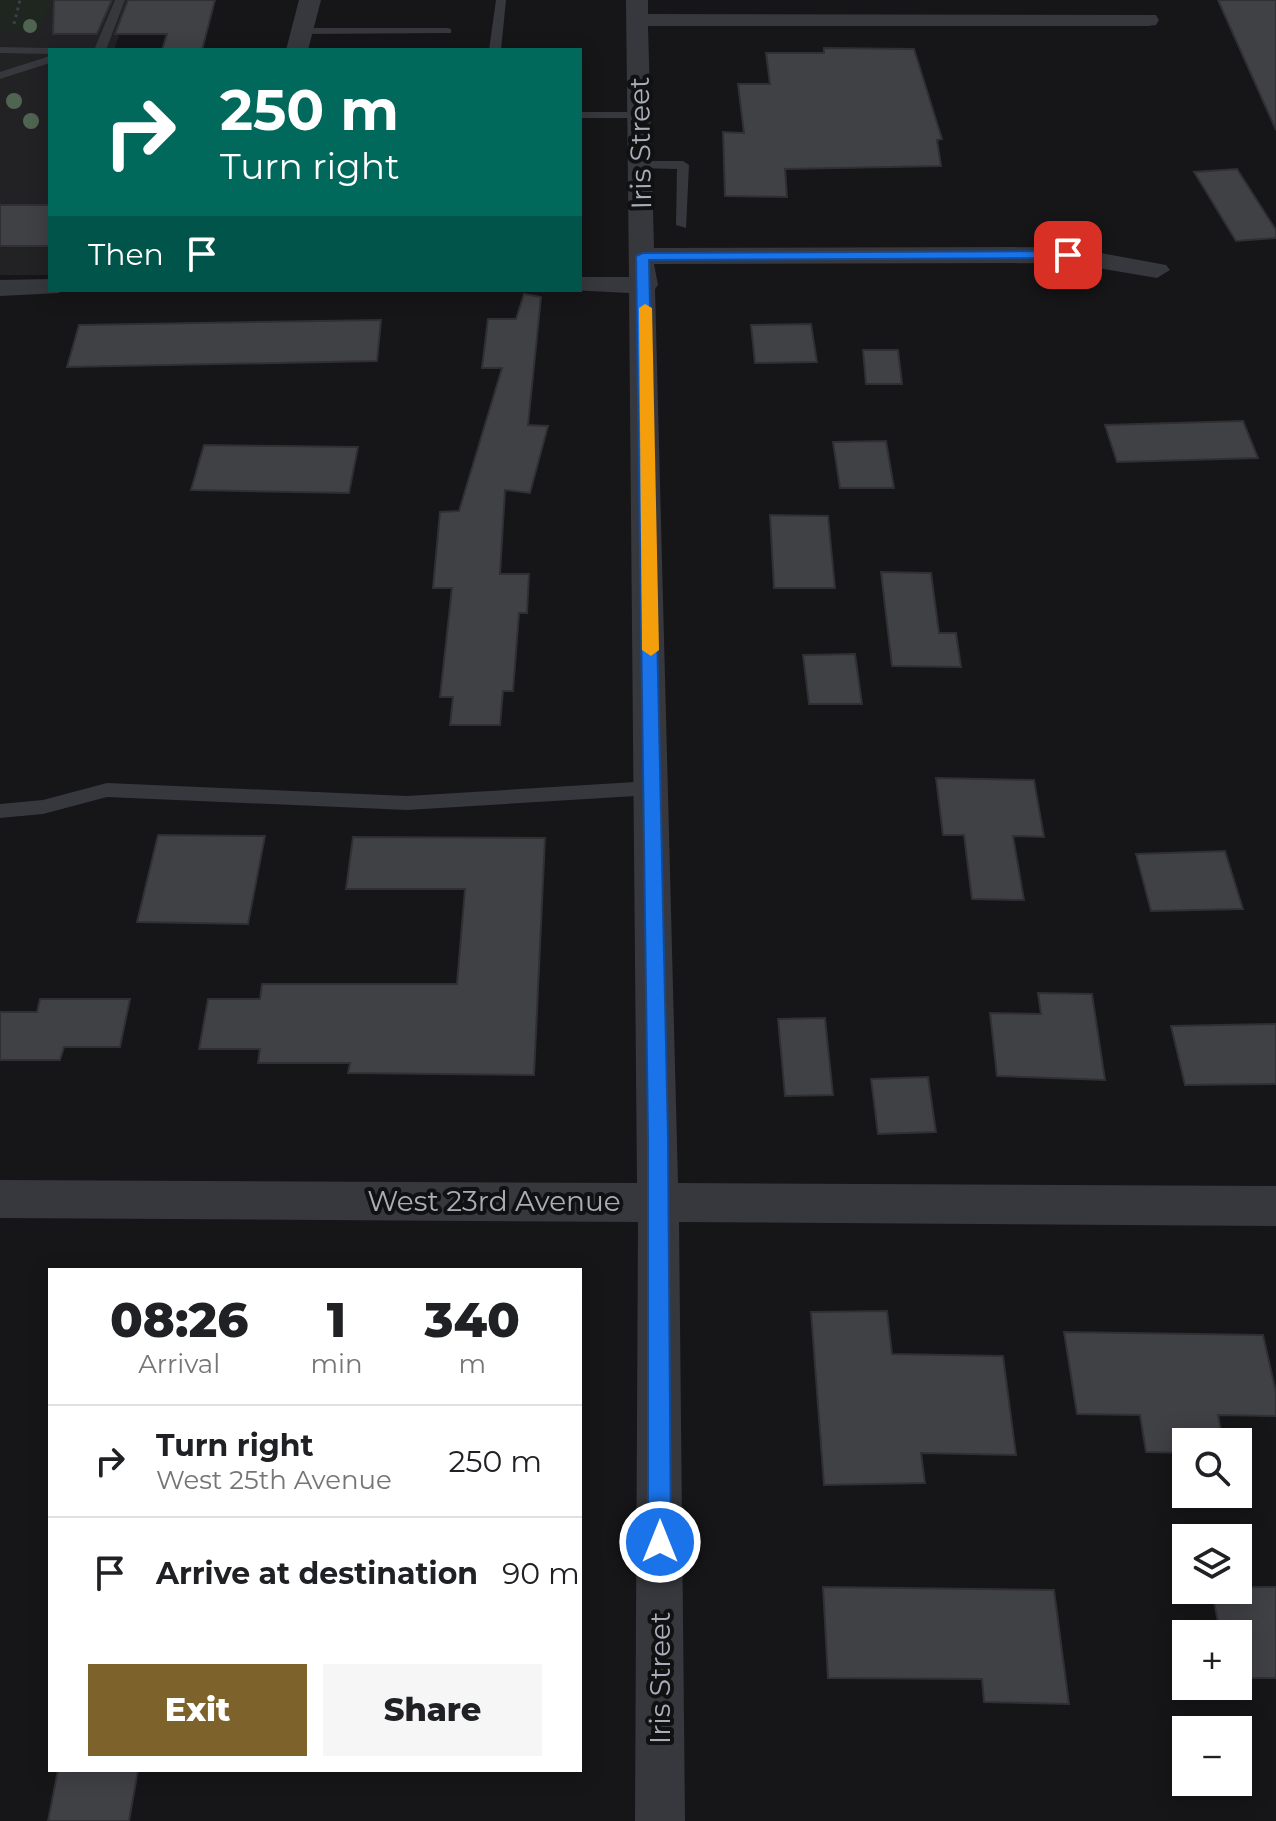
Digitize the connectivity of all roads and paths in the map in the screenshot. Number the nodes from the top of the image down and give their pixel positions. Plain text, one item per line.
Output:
1 (20, 0) edge
2 (120, 0) edge
3 (310, 0) edge
4 (501, 0) edge
5 (637, 10) edge
6 (1148, 20) dead end
7 (447, 31) dead end
8 (12, 33) dead end
9 (300, 41) edge
10 (101, 48) edge
11 (495, 48) edge
12 (0, 50) edge
13 (48, 51) edge
14 (48, 60) edge
15 (0, 76) edge
16 (582, 115) edge
17 (640, 115) junction
18 (641, 165) junction
19 (682, 225) dead end
20 (644, 270) junction
21 (1157, 270) dead end
22 (582, 285) edge
23 (48, 287) edge
24 (0, 288) edge
25 (652, 788) junction
26 (0, 811) edge
27 (0, 1199) edge
28 (658, 1201) junction
29 (1276, 1206) edge
30 (660, 1821) edge

1 - 8 path
2 - 10 lane
3 - 9 street
4 - 11 lane
5 - 6 street
5 - 17 street, Iris Street
7 - 9 lane
12 - 13 lane
14 - 15 lane
16 - 17 lane
17 - 18 street, Iris Street
18 - 19 lane
18 - 20 street, Iris Street
20 - 21 street
20 - 22 street
20 - 25 street, Iris Street
23 - 24 street
25 - 26 lane
25 - 28 street, Iris Street
27 - 28 street, West 23rd Avenue
28 - 29 street, West 23rd Avenue
28 - 30 street, Iris Street

